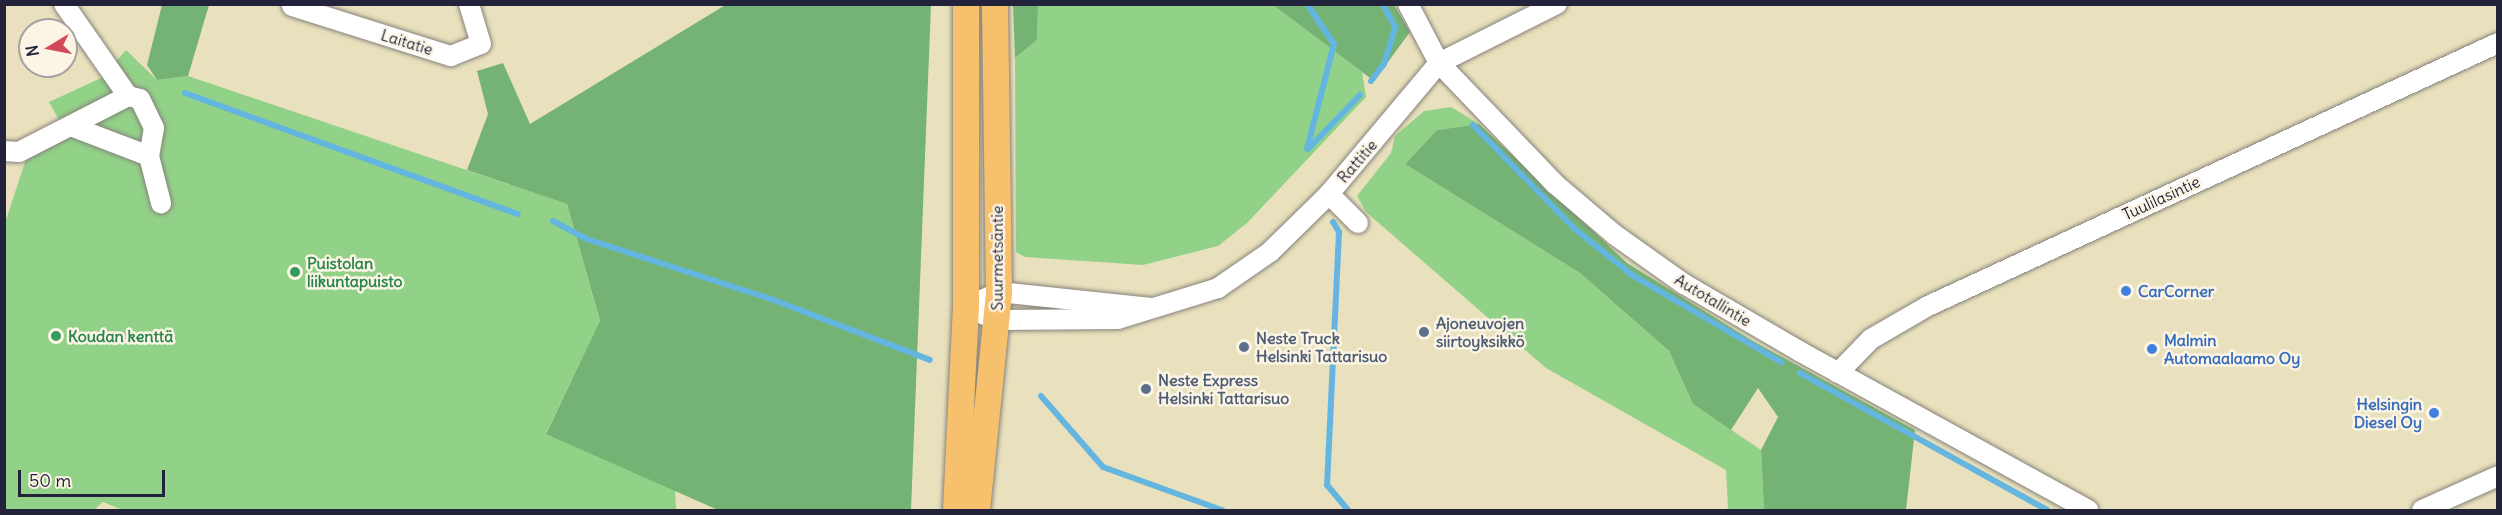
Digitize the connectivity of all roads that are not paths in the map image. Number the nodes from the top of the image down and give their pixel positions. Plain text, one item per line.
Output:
1 (64, 4) edge
2 (469, 4) edge
3 (966, 4) edge
4 (994, 4) edge
5 (1408, 4) edge
6 (1557, 4) edge
7 (292, 6) dead end
8 (2498, 43) edge
9 (1439, 63) junction
10 (128, 96) junction
11 (73, 127) junction
12 (4, 151) edge
13 (149, 156) junction
14 (1329, 194) junction
15 (161, 203) dead end
16 (1358, 223) dead end
17 (999, 292) junction
18 (966, 307) junction
19 (1151, 308) junction
20 (997, 321) junction
21 (1838, 373) junction
22 (2498, 476) edge
23 (956, 510) edge
24 (976, 510) edge
25 (2088, 510) edge
26 (2422, 510) edge

1 - 10 street
2 - 7 street, Laitatie
3 - 18 main road, Suurmetsäntie
4 - 17 main road, Suurmetsäntie
5 - 9 street, Autotallintie
6 - 9 street, Rattitie
8 - 21 street, Tuulilasintie
9 - 14 street, Rattitie
9 - 21 street, Autotallintie
10 - 11 street
10 - 13 street
11 - 12 street
11 - 13 street
13 - 15 street
14 - 16 street
14 - 19 street, Rattitie
17 - 18 street, Rattitie
17 - 19 street, Rattitie
17 - 20 main road, Suurmetsäntie
18 - 20 street, Rattitie
18 - 23 main road, Suurmetsäntie
19 - 20 street, Rattitie
20 - 24 main road, Suurmetsäntie
21 - 25 street, Autotallintie
22 - 26 street

